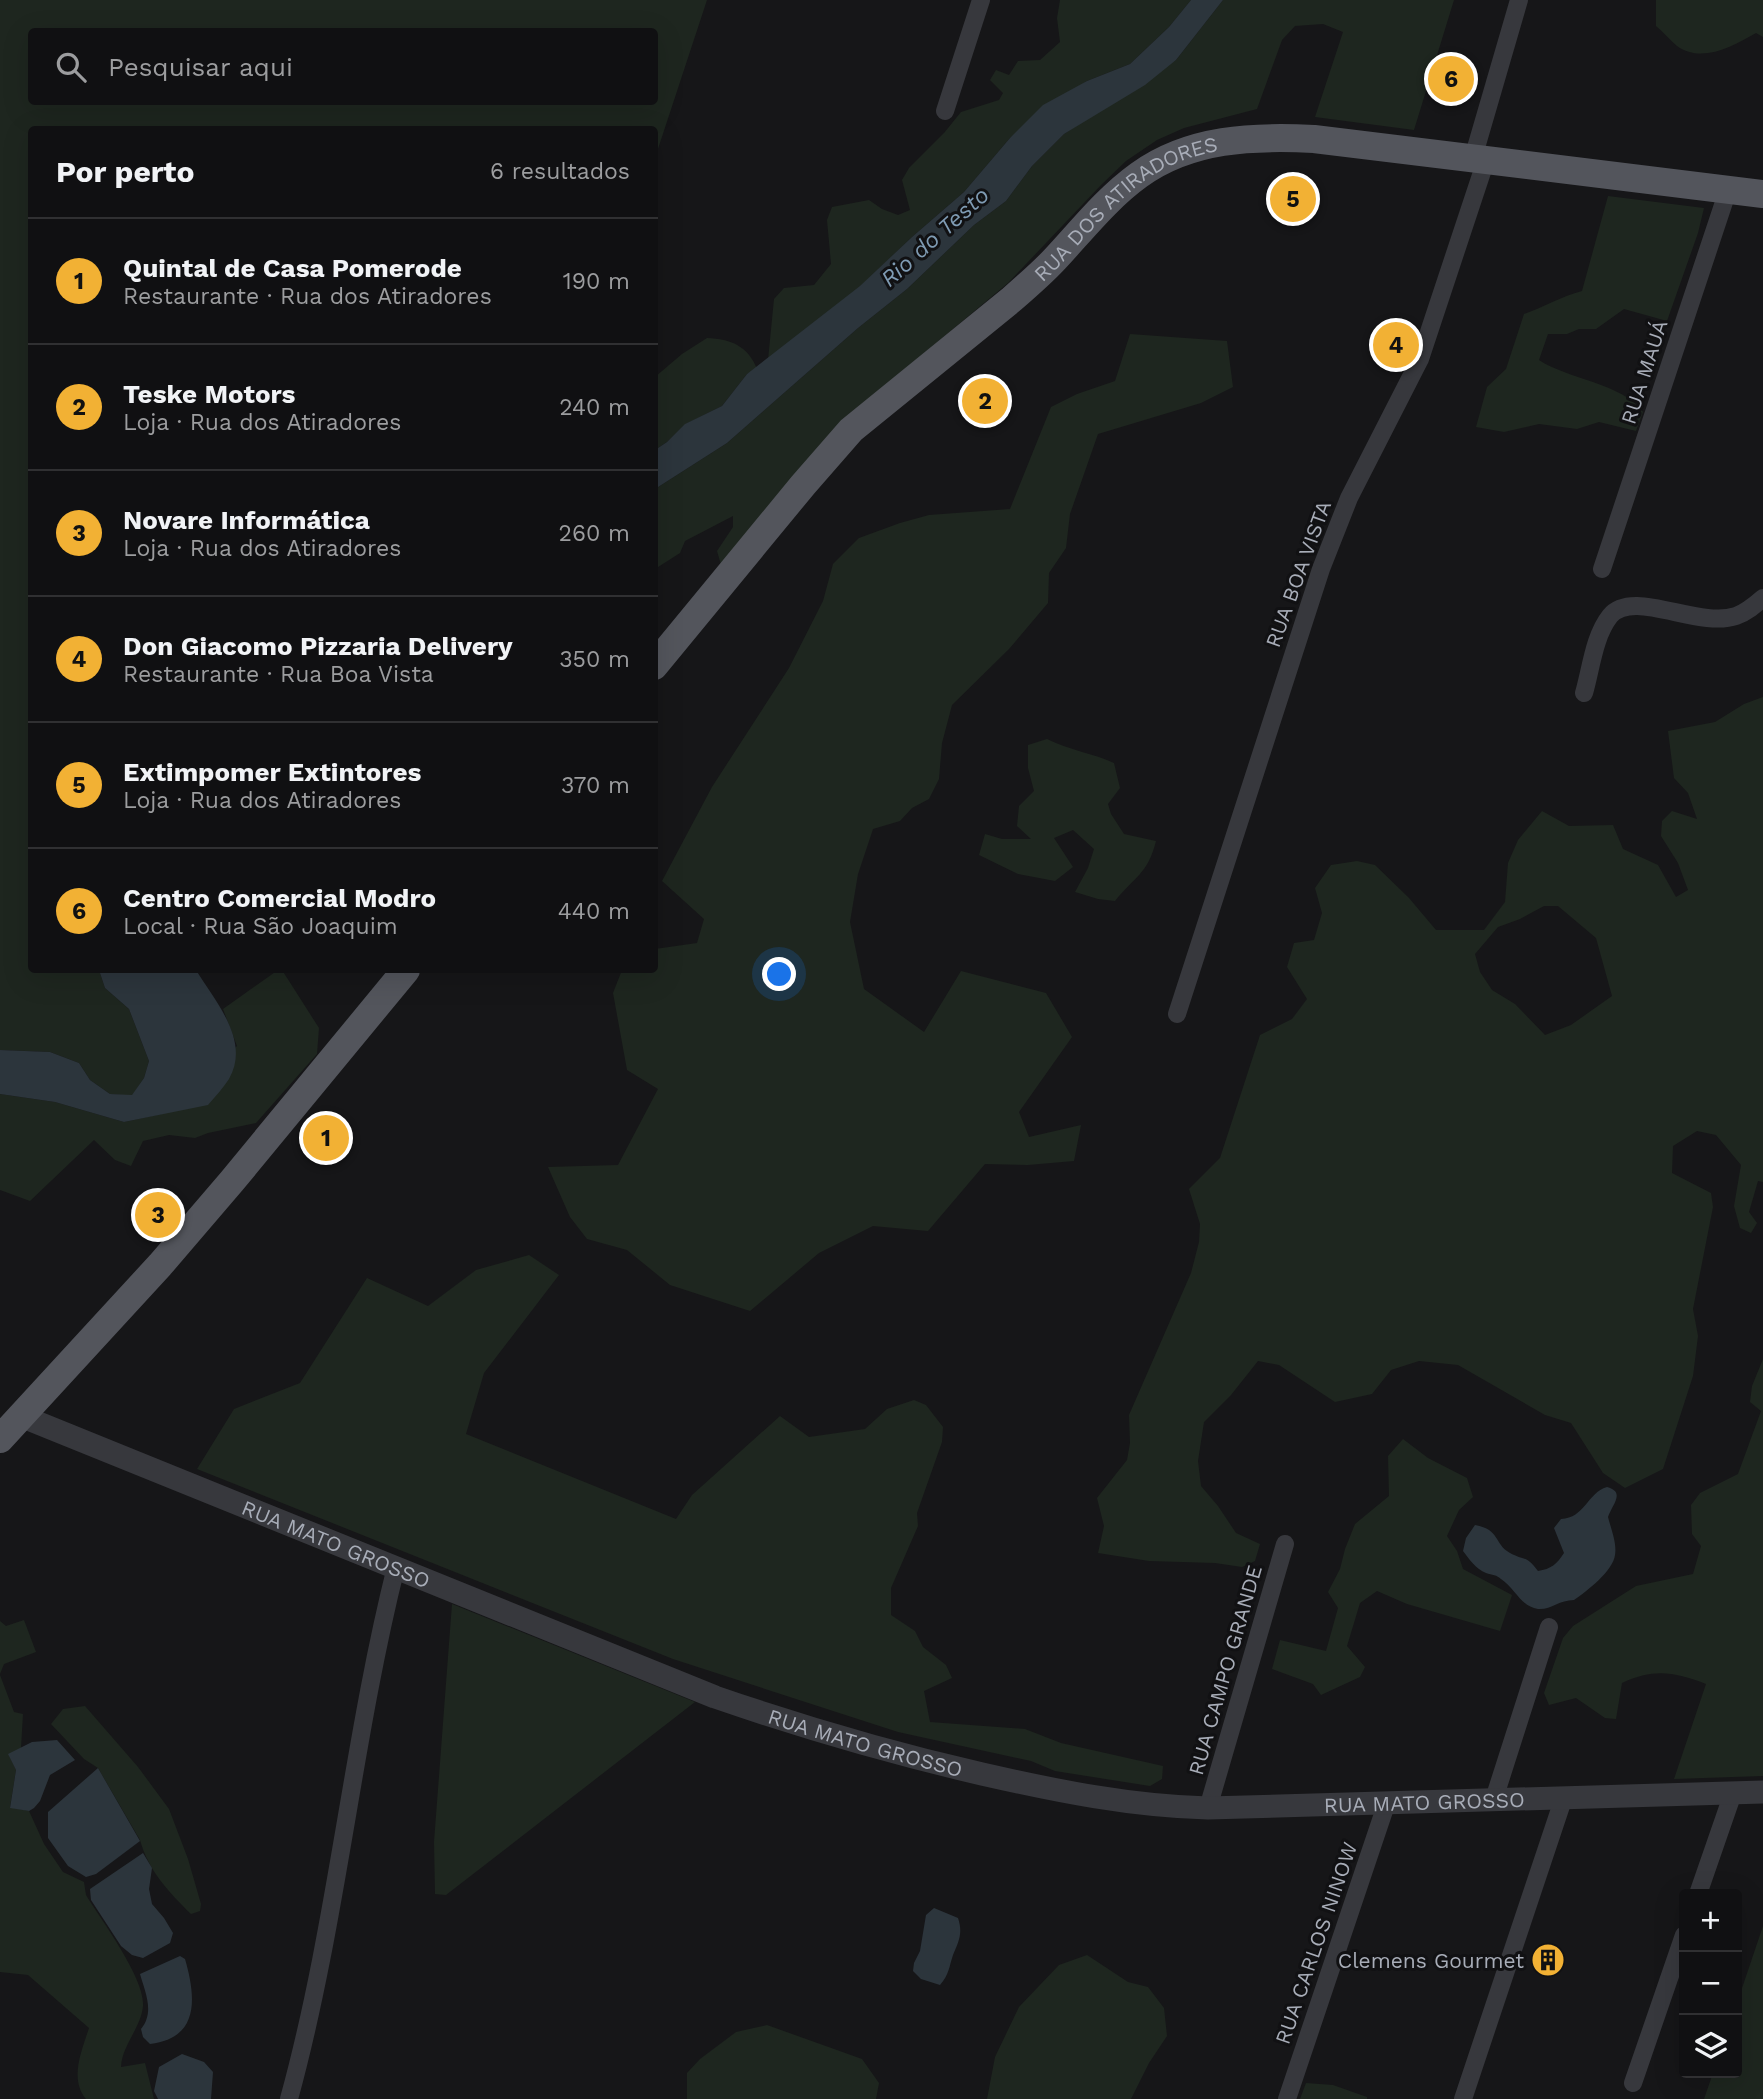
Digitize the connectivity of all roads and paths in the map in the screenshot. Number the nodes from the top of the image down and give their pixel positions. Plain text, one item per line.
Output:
1 (981, 0) edge
2 (1519, 0) edge
3 (945, 111) dead end
4 (1479, 159) junction
5 (1728, 190) junction
6 (1763, 194) edge
7 (1602, 569) dead end
8 (1763, 598) edge
9 (658, 661) edge
10 (1584, 693) dead end
11 (404, 973) edge
12 (1177, 1014) dead end
13 (21, 1416) junction
14 (0, 1439) edge
15 (1285, 1544) dead end
16 (396, 1567) junction
17 (1549, 1627) dead end
18 (1763, 1792) edge
19 (1733, 1793) junction
20 (1564, 1797) junction
21 (1494, 1799) junction
22 (1387, 1802) junction
23 (1208, 1808) junction
24 (1700, 1889) edge
25 (1679, 1949) edge
26 (1633, 2082) dead end
27 (289, 2099) edge
28 (1287, 2099) edge
29 (1463, 2099) edge

1 - 3 street
2 - 4 street, RUA BOA VISTA
4 - 5 main road, RUA DOS ATIRADORES
4 - 9 main road, RUA DOS ATIRADORES
4 - 12 street, RUA BOA VISTA
5 - 6 main road, RUA DOS ATIRADORES
5 - 7 street, RUA MAUÁ
8 - 10 street
11 - 13 main road
13 - 14 main road
13 - 16 street, RUA MATO GROSSO
15 - 23 street, RUA CAMPO GRANDE
16 - 23 street, RUA MATO GROSSO
16 - 27 street
17 - 21 street
18 - 19 street, RUA MATO GROSSO
19 - 20 street, RUA MATO GROSSO
19 - 24 street
20 - 21 street, RUA MATO GROSSO
20 - 29 street
21 - 22 street, RUA MATO GROSSO
22 - 23 street, RUA MATO GROSSO
22 - 28 street, RUA CARLOS NINOW
25 - 26 street

